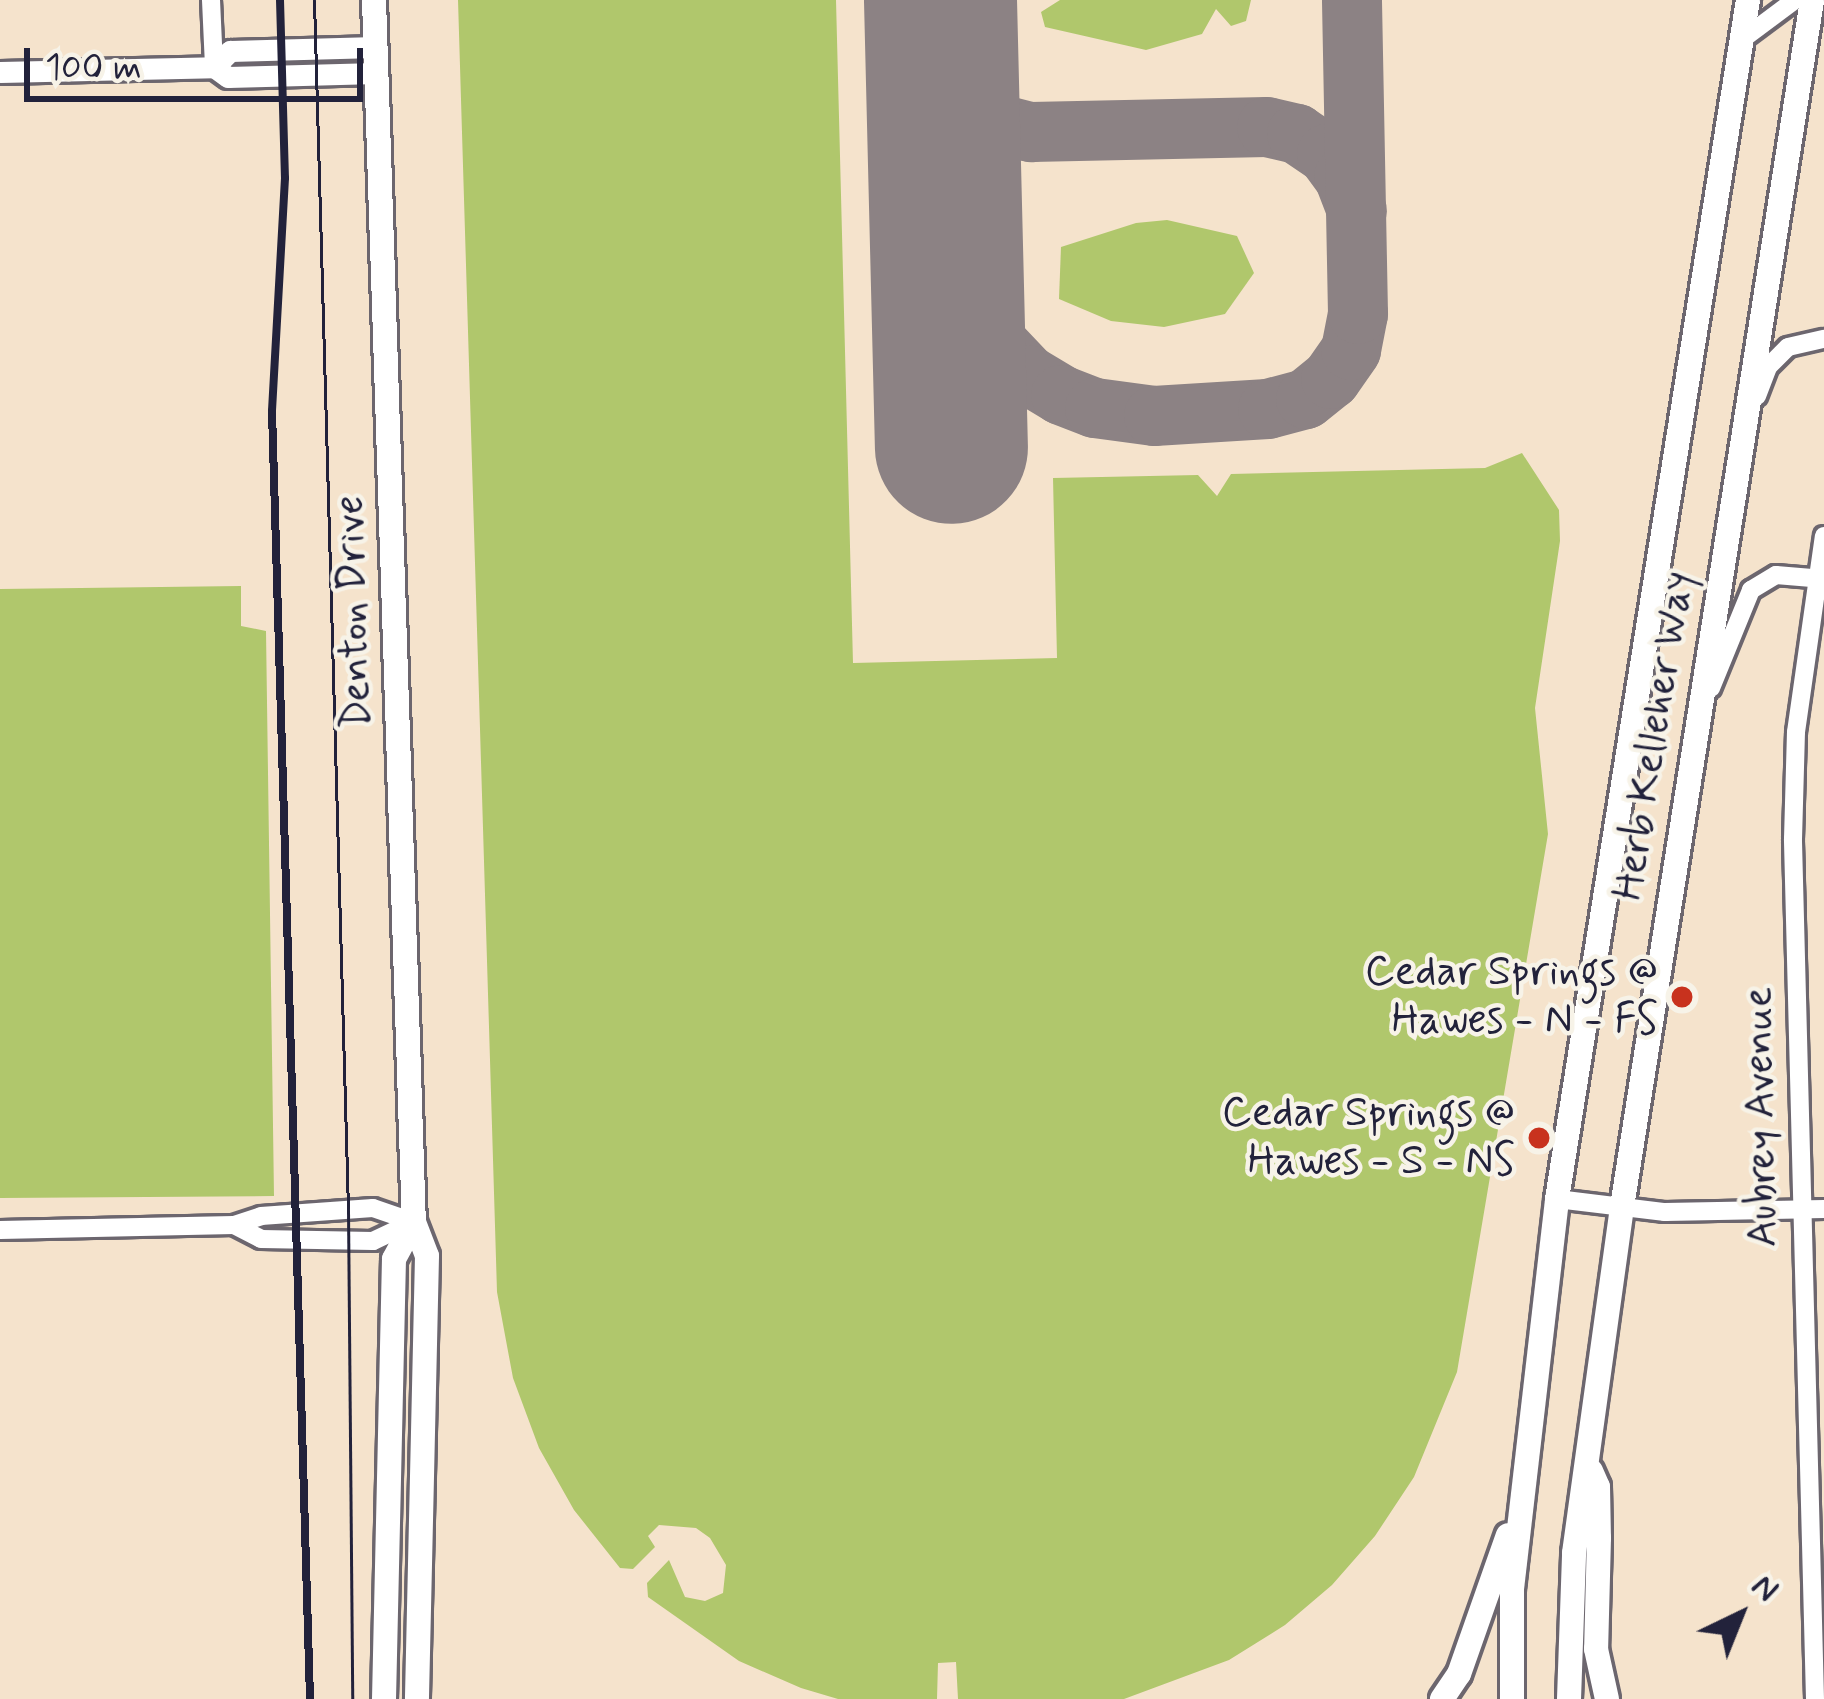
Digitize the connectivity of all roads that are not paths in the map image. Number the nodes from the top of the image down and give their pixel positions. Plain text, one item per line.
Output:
1 (211, 0) edge
2 (374, 0) edge
3 (1748, 0) edge
4 (1795, 0) edge
5 (1812, 0) edge
6 (1740, 41) junction
7 (377, 60) junction
8 (214, 67) junction
9 (0, 72) edge
10 (1824, 339) edge
11 (1740, 439) junction
12 (1824, 536) edge
13 (1821, 579) edge
14 (1696, 732) junction
15 (1557, 1199) junction
16 (1622, 1207) junction
17 (1798, 1209) junction
18 (1824, 1209) edge
19 (414, 1222) junction
20 (234, 1225) junction
21 (0, 1230) edge
22 (1587, 1460) junction
23 (1522, 1493) junction
24 (384, 1699) edge
25 (418, 1699) edge
26 (1442, 1699) edge
27 (1512, 1699) edge
28 (1569, 1699) edge
29 (1607, 1699) edge
30 (1815, 1699) edge

1 - 8 street
2 - 7 main road, Denton Drive
3 - 6 main road, Herb Kelleher Way
4 - 6 street
5 - 11 main road, Herb Kelleher Way
6 - 15 main road, Herb Kelleher Way
7 - 8 street
7 - 19 main road, Denton Drive
8 - 9 street
10 - 11 street
11 - 14 main road, Herb Kelleher Way
12 - 13 street, Aubrey Avenue
13 - 14 street
13 - 17 street, Aubrey Avenue
14 - 16 main road, Herb Kelleher Way
15 - 16 street
15 - 23 main road, Herb Kelleher Way
16 - 17 street
16 - 22 main road, Herb Kelleher Way
17 - 18 street
17 - 30 street, Aubrey Avenue
19 - 20 street
19 - 20 street
19 - 24 main road, Denton Drive
19 - 25 main road, Denton Drive
20 - 21 street
22 - 28 main road, Herb Kelleher Way
22 - 29 main road
23 - 26 main road
23 - 27 main road, Herb Kelleher Way

